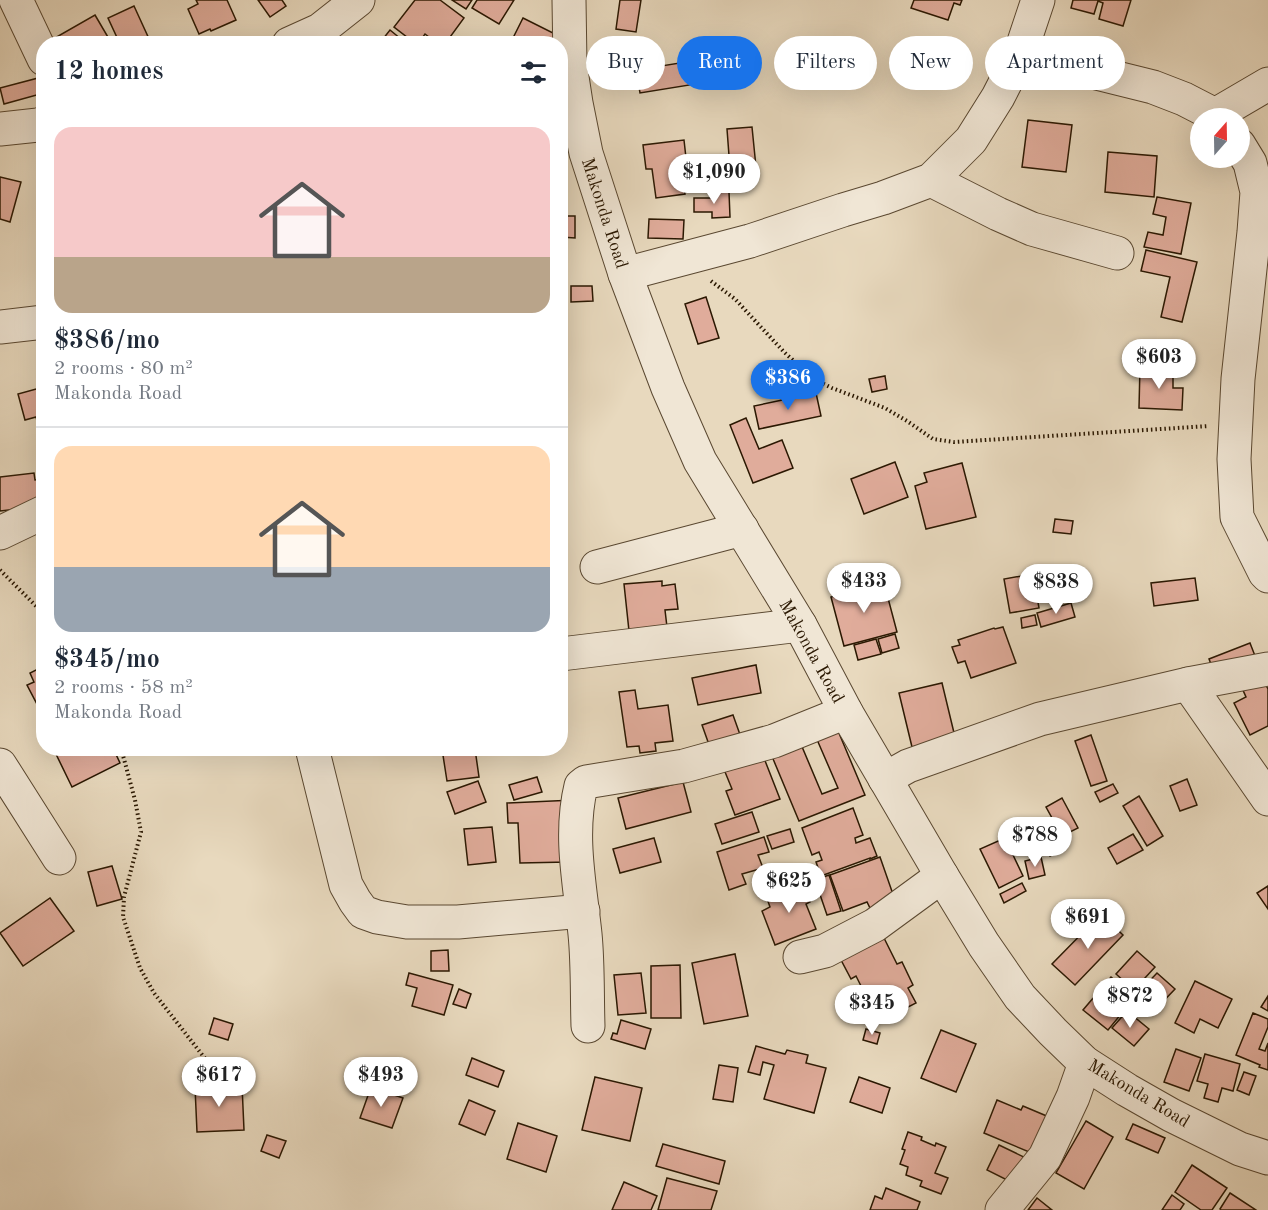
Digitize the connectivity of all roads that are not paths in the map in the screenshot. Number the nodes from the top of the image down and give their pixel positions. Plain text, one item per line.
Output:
1 (16, 0) edge
2 (358, 0) edge
3 (569, 0) edge
4 (1038, 0) edge
5 (321, 36) edge
6 (1026, 36) edge
7 (36, 42) edge
8 (1125, 80) edge
9 (1268, 84) edge
10 (1002, 90) edge
11 (1200, 108) edge
12 (1230, 108) edge
13 (36, 125) edge
14 (0, 129) edge
15 (1250, 163) edge
16 (931, 180) junction
17 (1262, 193) edge
18 (1117, 253) dead end
19 (625, 274) junction
20 (36, 323) edge
21 (0, 327) edge
22 (36, 516) edge
23 (742, 529) junction
24 (0, 533) edge
25 (597, 567) dead end
26 (1268, 576) edge
27 (800, 625) junction
28 (568, 653) edge
29 (1268, 669) edge
30 (1188, 684) junction
31 (846, 712) junction
32 (314, 756) edge
33 (0, 765) edge
34 (885, 779) junction
35 (1268, 799) edge
36 (59, 858) dead end
37 (942, 876) junction
38 (583, 911) junction
39 (801, 957) dead end
40 (588, 1026) dead end
41 (1085, 1063) junction
42 (1268, 1158) edge
43 (1002, 1210) edge

1 - 7 street
2 - 5 street
3 - 19 street, Makonda Road
4 - 6 street
8 - 11 street
9 - 12 street
10 - 16 street
13 - 14 street
15 - 17 street
16 - 18 street
16 - 19 street
17 - 26 street
19 - 23 street, Makonda Road
20 - 21 street
22 - 24 street
23 - 25 street
23 - 27 street, Makonda Road
27 - 28 street
27 - 31 street, Makonda Road
29 - 30 street
30 - 34 street
30 - 35 street
31 - 34 street, Makonda Road
31 - 38 street
32 - 38 street
33 - 36 street
34 - 37 street, Makonda Road
37 - 39 street
37 - 41 street, Makonda Road
38 - 40 street
41 - 42 street, Makonda Road
41 - 43 street

